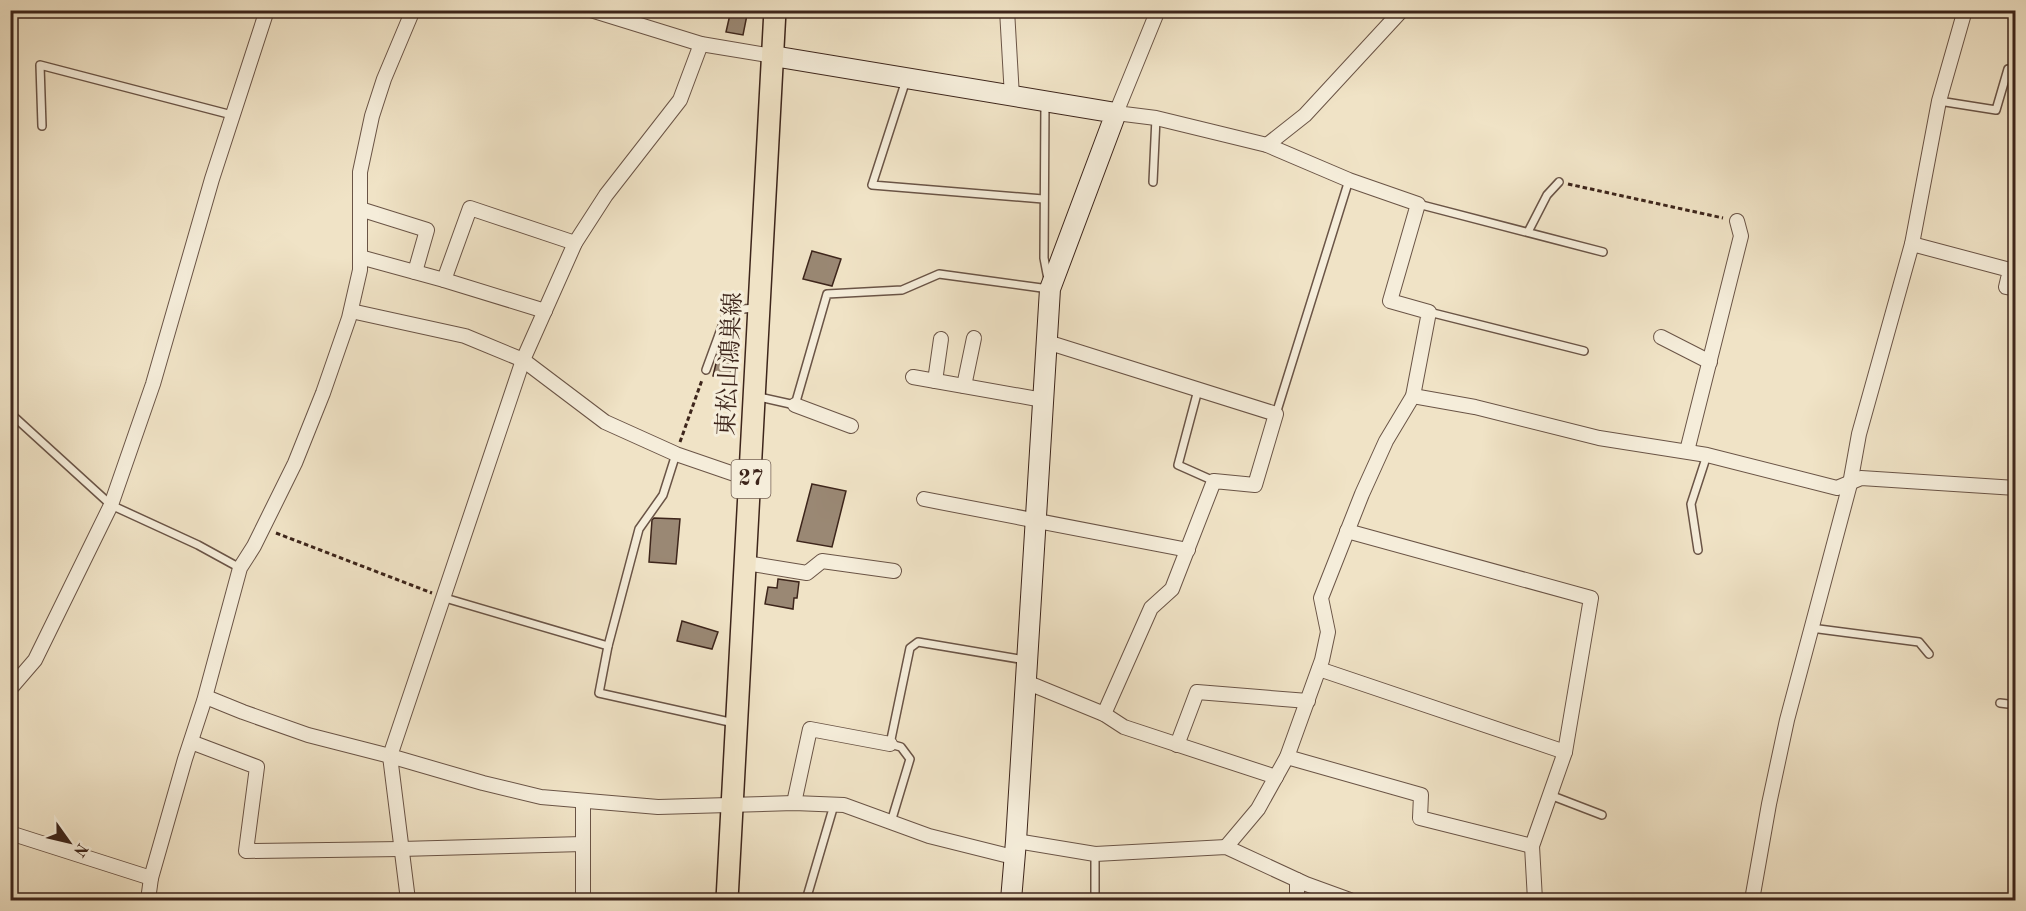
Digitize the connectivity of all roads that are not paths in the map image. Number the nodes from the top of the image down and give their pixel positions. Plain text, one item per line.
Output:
1 (267, 10) edge
2 (413, 10) edge
3 (591, 10) edge
4 (775, 10) edge
5 (1007, 10) edge
6 (1158, 10) edge
7 (1402, 10) edge
8 (1965, 10) edge
9 (636, 17) edge
10 (701, 44) junction
11 (773, 57) junction
12 (2016, 70) edge
13 (906, 79) junction
14 (1012, 97) junction
15 (1940, 101) junction
16 (1045, 102) junction
17 (1116, 113) junction
18 (232, 115) junction
19 (1156, 118) junction
20 (42, 126) dead end
21 (1266, 145) junction
22 (1348, 180) junction
23 (1153, 182) dead end
24 (1559, 182) road end
25 (1043, 199) junction
26 (1418, 204) junction
27 (360, 209) junction
28 (1737, 221) road end
29 (1528, 232) junction
30 (575, 243) junction
31 (1912, 244) junction
32 (1603, 252) dead end
33 (360, 257) junction
34 (415, 272) junction
35 (444, 280) junction
36 (1050, 289) junction
37 (2016, 289) edge
38 (760, 308) junction
39 (351, 311) junction
40 (545, 311) junction
41 (1429, 312) junction
42 (974, 338) dead end
43 (1662, 338) dead end
44 (941, 339) dead end
45 (1047, 342) junction
46 (1584, 351) dead end
47 (523, 360) junction
48 (1710, 362) junction
49 (706, 370) road end
50 (913, 377) dead end
51 (935, 381) junction
52 (964, 386) junction
53 (1198, 390) junction
54 (755, 396) junction
55 (1413, 396) junction
56 (1043, 400) junction
57 (795, 405) junction
58 (10, 413) edge
59 (1276, 414) junction
60 (851, 426) dead end
61 (1687, 451) junction
62 (676, 454) junction
63 (1707, 454) junction
64 (751, 477) junction
65 (1214, 482) junction
66 (1850, 484) junction
67 (2016, 488) edge
68 (924, 499) dead end
69 (111, 505) junction
70 (1036, 522) junction
71 (1347, 531) junction
72 (1188, 550) junction
73 (1698, 550) dead end
74 (746, 563) junction
75 (240, 568) junction
76 (894, 572) dead end
77 (445, 598) junction
78 (1811, 628) junction
79 (608, 646) junction
80 (1929, 654) dead end
81 (1027, 660) junction
82 (1319, 669) junction
83 (1026, 682) junction
84 (10, 689) edge
85 (206, 696) junction
86 (1308, 701) junction
87 (2000, 703) dead end
88 (2016, 705) edge
89 (1104, 714) junction
90 (736, 723) junction
91 (191, 742) junction
92 (890, 744) junction
93 (1177, 745) junction
94 (1565, 752) junction
95 (390, 756) junction
96 (1287, 757) junction
97 (1276, 777) junction
98 (1550, 795) junction
99 (583, 801) junction
100 (794, 803) junction
101 (732, 804) junction
102 (834, 806) junction
103 (1602, 815) dead end
104 (891, 822) junction
105 (10, 833) edge
106 (582, 843) junction
107 (1532, 846) junction
108 (1226, 847) junction
109 (401, 849) junction
110 (1015, 849) junction
111 (1095, 854) junction
112 (151, 878) junction
113 (1297, 880) junction
114 (148, 900) edge
115 (408, 900) edge
116 (583, 900) edge
117 (728, 900) edge
118 (806, 900) edge
119 (1011, 900) edge
120 (1095, 900) edge
121 (1297, 900) edge
122 (1350, 900) edge
123 (1535, 900) edge
124 (1752, 900) edge
125 (1936, 900) edge
126 (1979, 900) edge

1 - 18 street
2 - 27 street
3 - 9 street
4 - 11 main road, 東松山鴻巣線 / 27
5 - 14 street
6 - 17 street
7 - 21 street
8 - 15 street
9 - 10 street
10 - 11 street
10 - 30 street
11 - 13 street
11 - 38 main road, 東松山鴻巣線 / 27
12 - 15 lane
13 - 14 street
13 - 25 lane
14 - 16 street
15 - 31 street
16 - 17 street
16 - 25 lane
17 - 19 street
17 - 36 street
18 - 20 lane
18 - 69 street
19 - 21 street
19 - 23 lane
21 - 22 street
22 - 26 street
22 - 59 lane
24 - 29 lane
25 - 36 lane
26 - 29 lane
26 - 41 street
27 - 33 street
27 - 34 street
28 - 48 street
29 - 32 lane
30 - 35 street
30 - 40 street
31 - 37 street
31 - 66 street
33 - 34 street
33 - 39 street
34 - 35 street
35 - 40 street
36 - 45 street
36 - 57 lane
38 - 49 lane
38 - 54 main road, 東松山鴻巣線 / 27
39 - 47 street
39 - 75 street
40 - 47 street
41 - 46 lane
41 - 55 street
42 - 52 street
43 - 48 street
44 - 51 street
45 - 53 street
45 - 56 street
47 - 62 street
47 - 77 street
48 - 61 street
50 - 51 street
51 - 52 street
52 - 56 street
53 - 59 street
53 - 65 lane
54 - 57 lane
54 - 64 main road, 東松山鴻巣線 / 27
55 - 61 street
55 - 71 street
56 - 70 street
57 - 60 street
58 - 69 lane
59 - 65 street
61 - 63 street
62 - 64 street
62 - 79 lane
63 - 66 street
63 - 73 lane
64 - 74 main road, 東松山鴻巣線 / 27
65 - 72 street
66 - 67 street
66 - 78 street
68 - 70 street
69 - 75 lane
69 - 84 street
70 - 72 street
70 - 81 street
71 - 82 street
71 - 94 street
72 - 89 street
74 - 76 street
74 - 90 main road, 東松山鴻巣線 / 27
75 - 85 street
77 - 79 lane
77 - 95 street
78 - 80 lane
78 - 124 street
79 - 90 lane
81 - 83 street
81 - 92 lane
82 - 86 street
82 - 94 street
83 - 89 street
83 - 110 street
85 - 91 street
85 - 95 street
86 - 93 street
86 - 96 street
87 - 88 lane
89 - 93 street
90 - 101 main road, 東松山鴻巣線 / 27
91 - 109 street
91 - 112 street
92 - 100 street
92 - 104 lane
93 - 97 street
94 - 98 street
95 - 99 street
95 - 109 street
96 - 97 street
96 - 107 street
97 - 108 street
98 - 103 lane
98 - 107 street
99 - 101 street
99 - 106 street
100 - 101 street
100 - 102 street
101 - 117 main road, 東松山鴻巣線 / 27
102 - 104 street
102 - 118 lane
104 - 110 street
105 - 112 street
106 - 109 street
106 - 116 street
107 - 123 street
108 - 111 street
108 - 113 street
109 - 115 street
110 - 111 street
110 - 119 street
111 - 120 lane
112 - 114 street
113 - 121 street
113 - 122 street
125 - 126 lane

